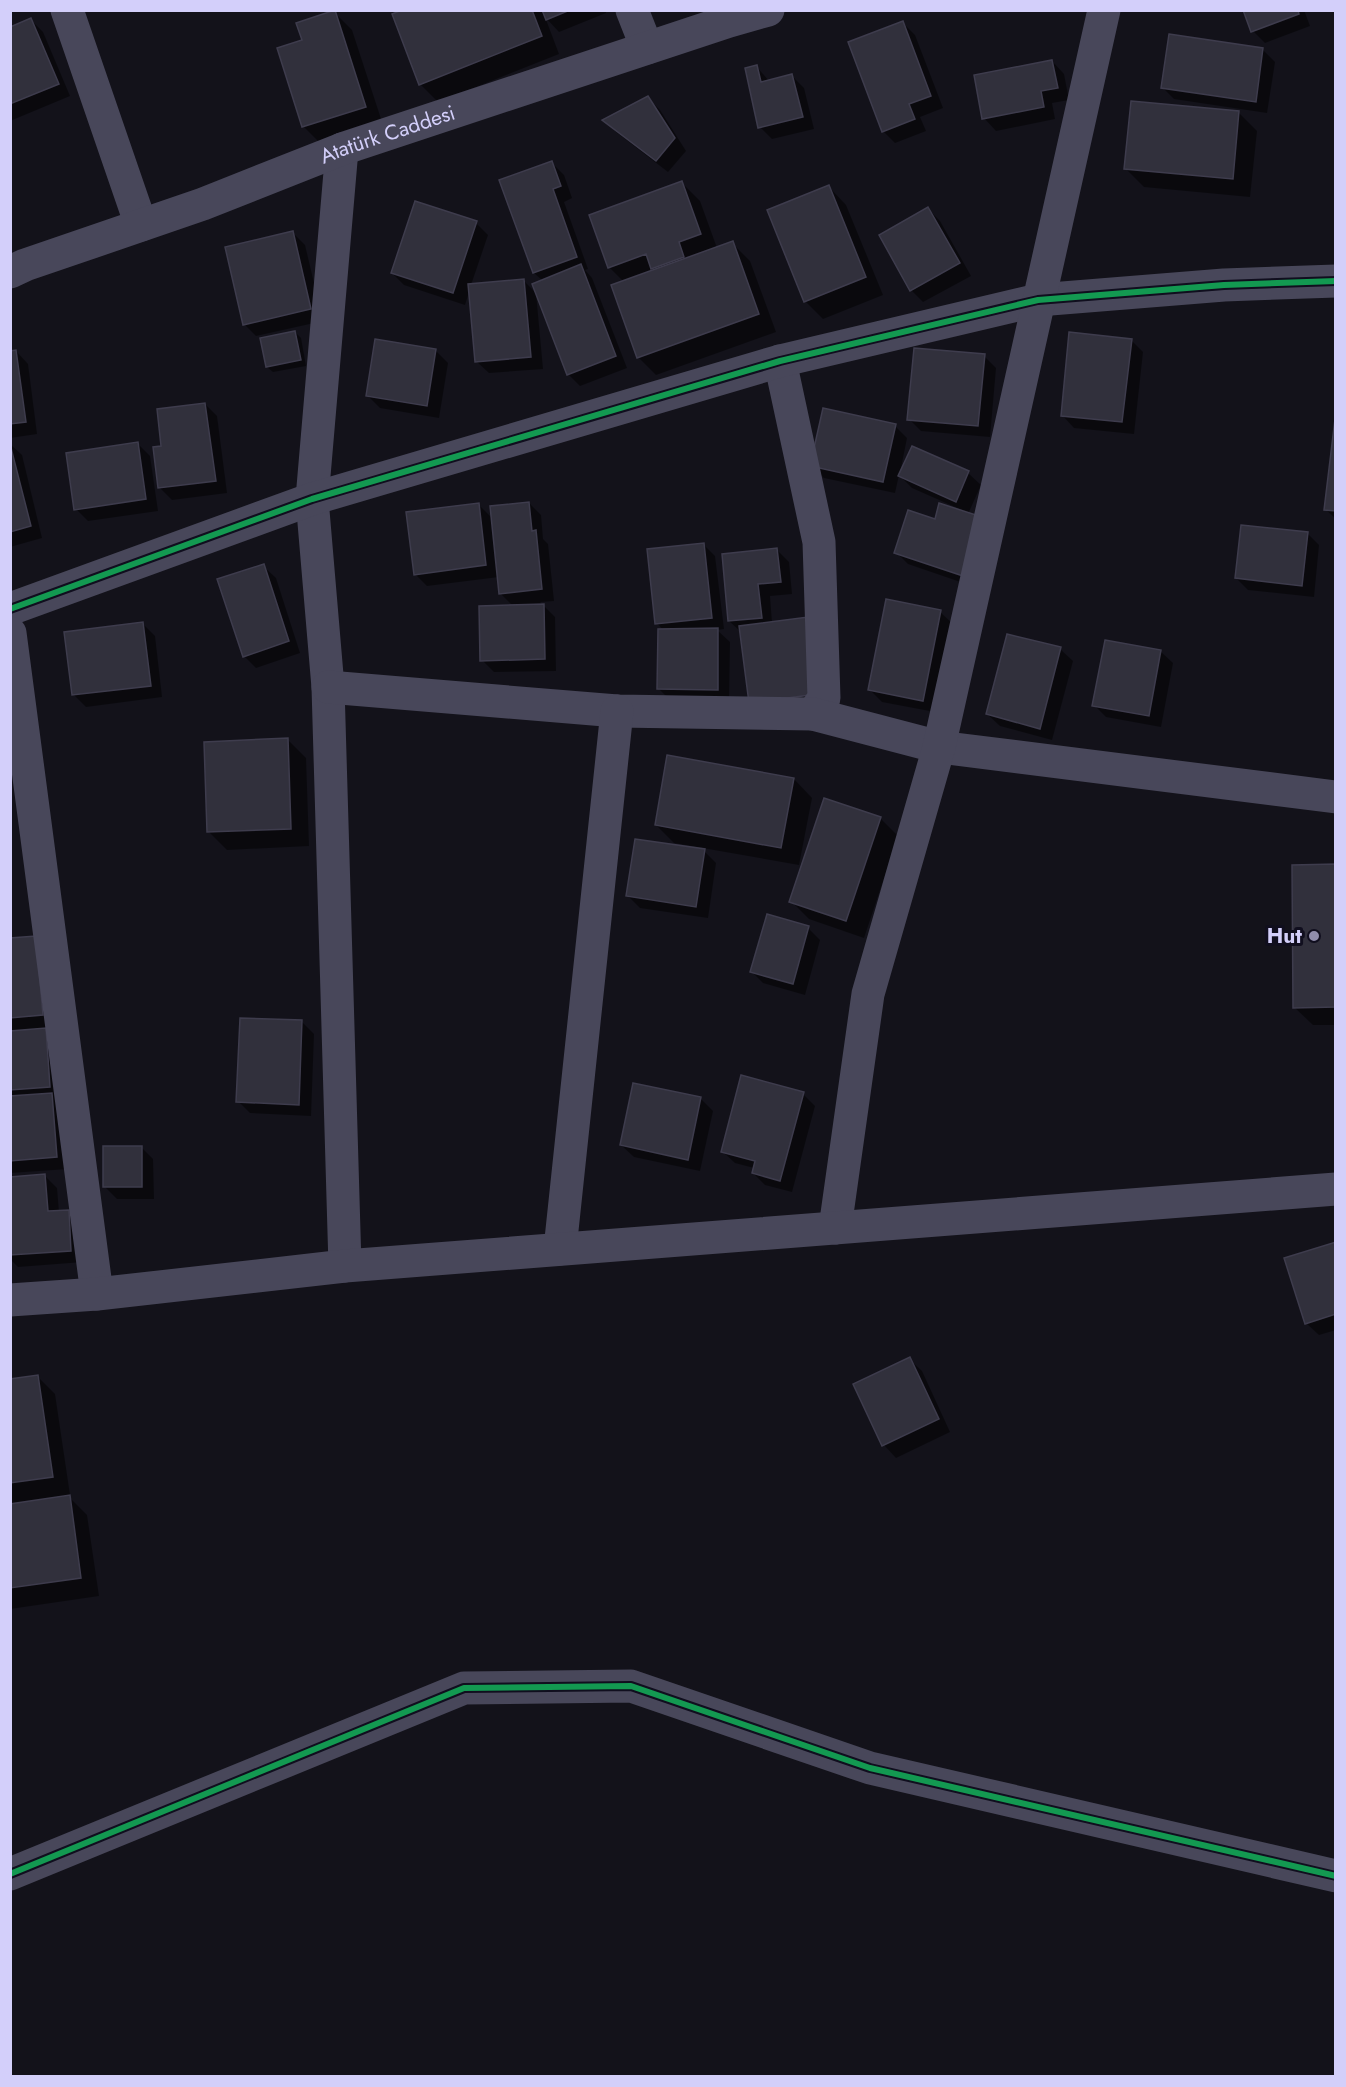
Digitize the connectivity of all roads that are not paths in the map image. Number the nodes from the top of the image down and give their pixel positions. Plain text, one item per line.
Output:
1 (67, 10) edge
2 (632, 10) edge
3 (768, 10) edge
4 (1104, 10) edge
5 (647, 48) junction
6 (342, 149) junction
7 (141, 225) junction
8 (10, 272) edge
9 (1335, 281) edge
10 (1038, 300) junction
11 (780, 361) junction
12 (312, 499) junction
13 (10, 609) edge
14 (10, 633) edge
15 (328, 687) junction
16 (617, 711) junction
17 (813, 714) junction
18 (939, 747) junction
19 (1335, 797) edge
20 (1335, 1189) edge
21 (835, 1228) junction
22 (560, 1249) junction
23 (345, 1266) junction
24 (97, 1293) junction
25 (10, 1300) edge
26 (10, 1874) edge
27 (1335, 1876) edge

1 - 7 street
2 - 5 street
3 - 5 street, Atatürk Caddesi
4 - 10 street
5 - 6 street, Atatürk Caddesi
6 - 7 street, Atatürk Caddesi
6 - 12 street
7 - 8 street, Atatürk Caddesi
9 - 10 street
10 - 11 street
10 - 18 street
11 - 12 street
11 - 17 street
12 - 13 street
12 - 15 street
14 - 24 street
15 - 16 street
15 - 23 street
16 - 17 street
16 - 22 street
17 - 18 street
18 - 19 street
18 - 21 street
20 - 21 street
21 - 22 street
22 - 23 street
23 - 24 street
24 - 25 street
26 - 27 street

